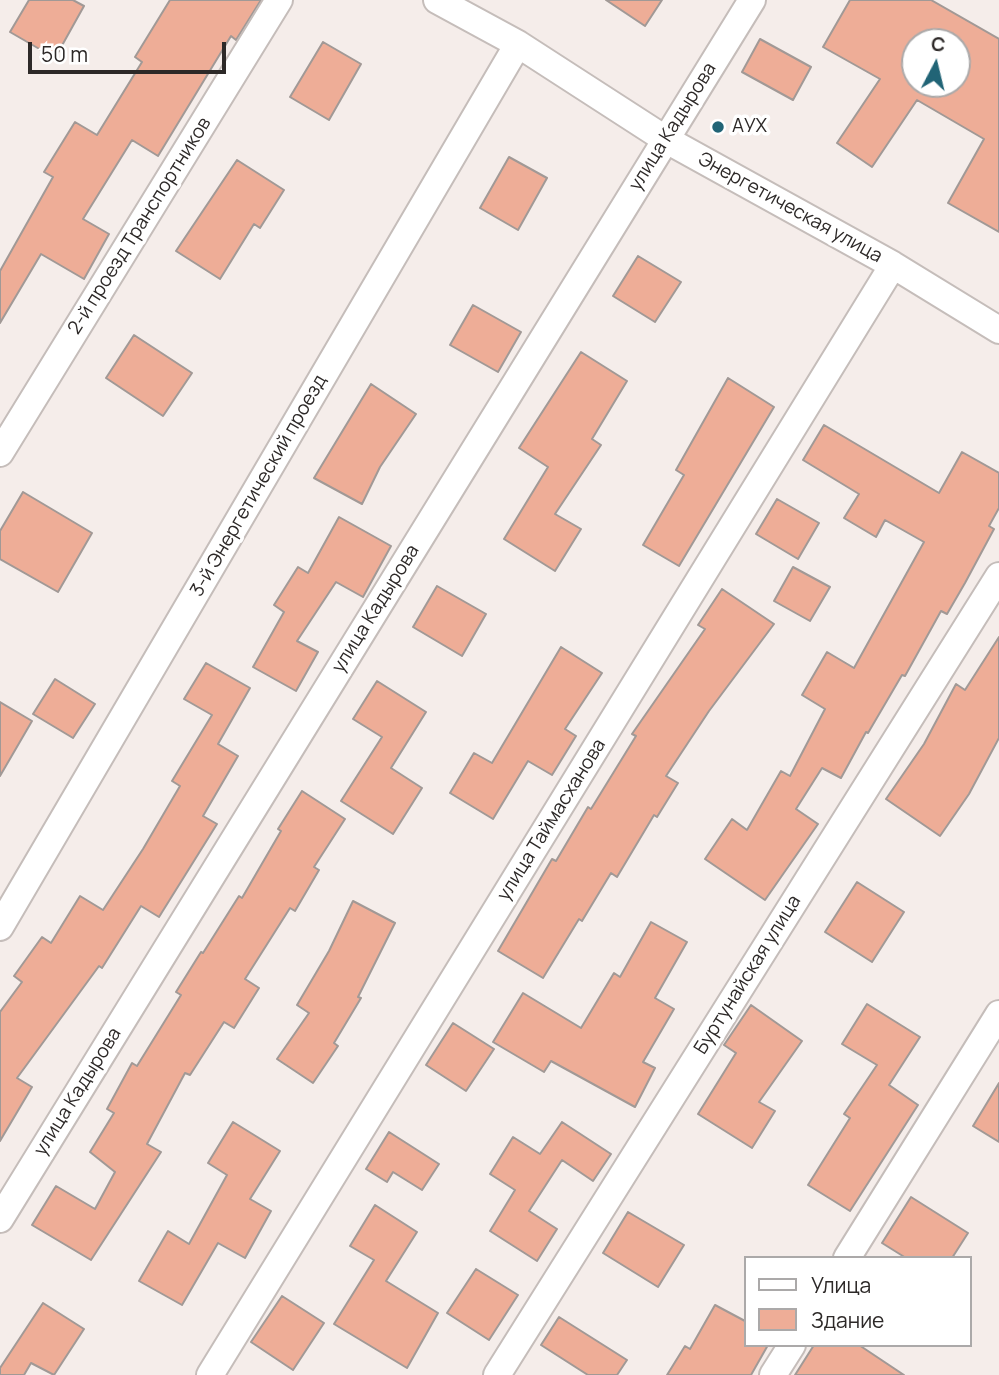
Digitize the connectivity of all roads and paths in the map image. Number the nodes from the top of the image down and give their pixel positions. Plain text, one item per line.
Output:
1 (279, 0) edge
2 (437, 0) edge
3 (751, 0) edge
4 (517, 44) junction
5 (665, 139) junction
6 (893, 265) junction
7 (999, 330) edge
8 (0, 453) edge
9 (999, 576) edge
10 (0, 927) edge
11 (999, 1014) edge
12 (0, 1219) edge
13 (848, 1256) edge
14 (791, 1347) edge
15 (210, 1375) edge
16 (497, 1375) edge
17 (773, 1375) edge

1 - 8 street, 2-й проезд Транспортников
2 - 4 street, Энергетическая улица
3 - 5 street, улица Кадырова
4 - 5 street, Энергетическая улица
4 - 10 street, 3-й Энергетический проезд
5 - 6 street, Энергетическая улица
5 - 12 street, улица Кадырова
6 - 7 street, Энергетическая улица
6 - 15 street, улица Таймасханова
9 - 16 street, Буртунайская улица
11 - 13 street
14 - 17 street

